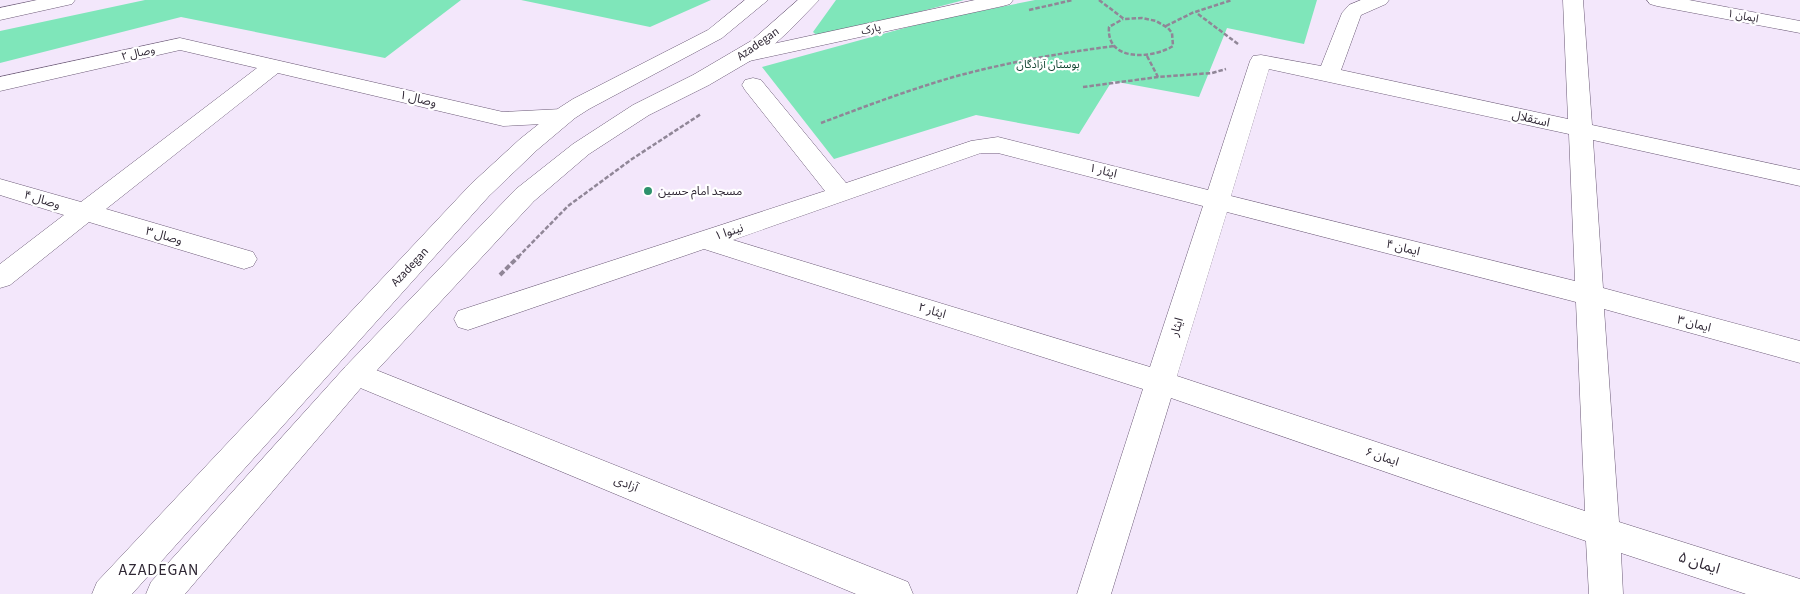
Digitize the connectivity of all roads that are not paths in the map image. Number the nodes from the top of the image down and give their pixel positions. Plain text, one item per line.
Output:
1 (65, 0) edge
2 (758, 0) edge
3 (809, 0) edge
4 (1003, 0) edge
5 (1379, 0) edge
6 (1572, 0) edge
7 (1657, 0) edge
8 (0, 14) edge
9 (1800, 27) edge
10 (740, 57) junction
11 (1261, 61) joint
12 (275, 65) junction
13 (1329, 74) junction
14 (0, 84) edge
15 (753, 85) dead end
16 (562, 116) junction
17 (1580, 130) junction
18 (989, 144) joint
19 (1800, 178) edge
20 (0, 187) edge
21 (841, 194) junction
22 (1217, 200) junction
23 (85, 213) junction
24 (704, 240) junction
25 (244, 258) dead end
26 (0, 278) edge
27 (1589, 295) junction
28 (468, 319) dead end
29 (1800, 352) edge
30 (356, 374) junction
31 (1160, 382) junction
32 (1603, 532) junction
33 (109, 594) edge
34 (163, 594) edge
35 (896, 594) edge
36 (1094, 594) edge
37 (1606, 594) edge
38 (1796, 594) edge

1 - 8 street
2 - 16 street, Azadegan
3 - 10 street, Azadegan
4 - 10 street, پارک
5 - 13 street
6 - 17 street
7 - 9 street, ایمان ۱
10 - 30 street, Azadegan
11 - 13 street, استقلال
11 - 22 street, ایثار
12 - 14 street, وصال ۲
12 - 16 street, وصال ۱
12 - 23 street
13 - 17 street, استقلال
15 - 21 street
16 - 33 street, Azadegan
17 - 19 street, استقلال
17 - 27 street
18 - 21 street, نینوا ۱
18 - 22 street, ایثار ۱
20 - 23 street, وصال ۴
21 - 24 street, نینوا ۱
22 - 27 street, ایمان ۴
22 - 31 street, ایثار
23 - 25 street, وصال ۳
23 - 26 street
24 - 28 street, نینوا ۱
24 - 31 street, ایثار ۲
27 - 29 street, ایمان ۳
27 - 32 street
30 - 34 street, Azadegan
30 - 35 street, آزادی
31 - 32 street, ایمان ۶
31 - 36 street, ایثار
32 - 37 street
32 - 38 street, ایمان ۵

